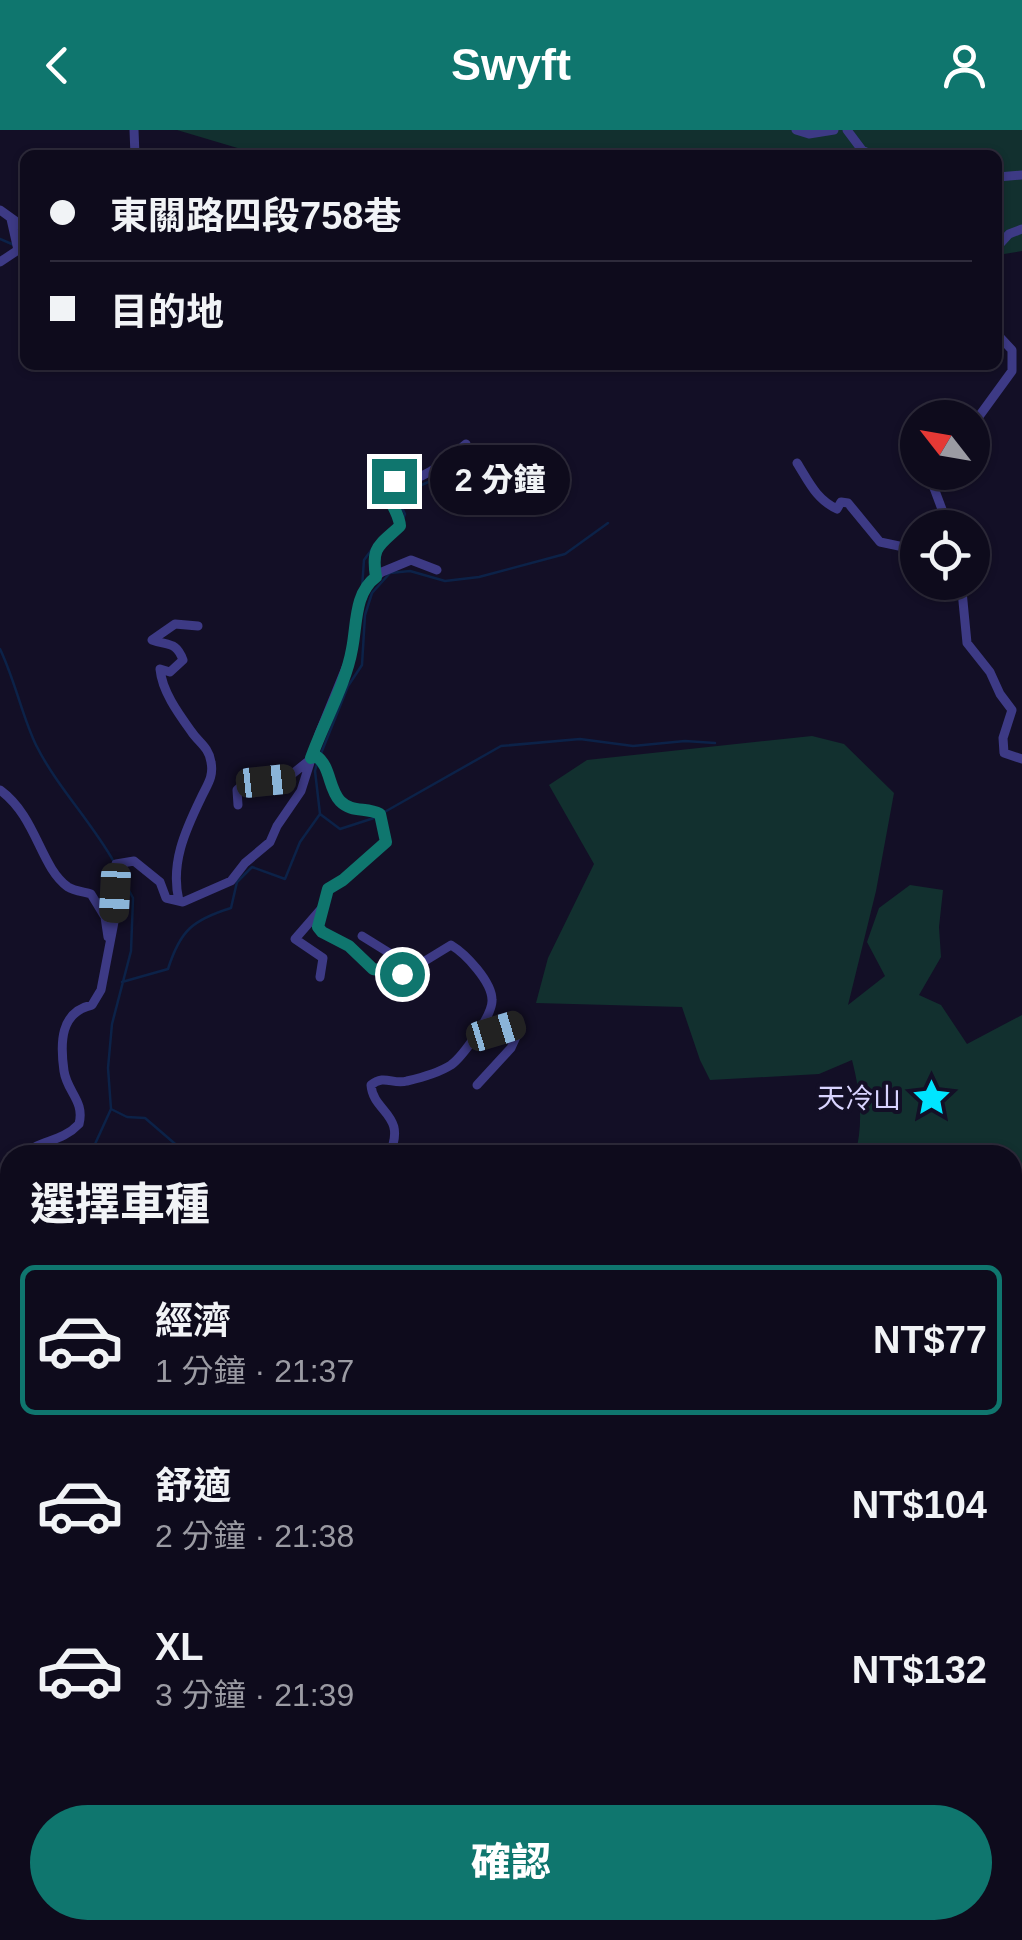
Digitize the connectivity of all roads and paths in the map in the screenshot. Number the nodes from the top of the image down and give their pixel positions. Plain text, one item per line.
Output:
1 (796, 130) edge
2 (834, 130) edge
3 (0, 210) edge
4 (11, 219) junction
5 (20, 225) edge
6 (0, 262) edge
7 (1002, 339) edge
8 (990, 401) edge
9 (466, 444) dead end
10 (797, 463) dead end
11 (900, 546) edge
12 (437, 570) dead end
13 (376, 577) junction
14 (963, 600) edge
15 (198, 626) dead end
16 (311, 758) junction
17 (1022, 759) edge
18 (0, 790) edge
19 (238, 806) dead end
20 (179, 901) junction
21 (324, 906) junction
22 (362, 936) dead end
23 (110, 944) junction
24 (382, 970) junction
25 (320, 977) dead end
26 (480, 1029) junction
27 (477, 1085) dead end
28 (37, 1145) edge
29 (393, 1145) edge

1 - 2 street
3 - 4 street
4 - 5 street
4 - 6 street
7 - 8 street
9 - 13 street
10 - 11 street
12 - 13 street
13 - 16 street
14 - 17 street
15 - 20 street
16 - 19 street
16 - 20 street
16 - 21 street
18 - 23 street
20 - 23 street
21 - 24 street
21 - 25 street
22 - 24 street
23 - 28 street
24 - 26 street
26 - 27 street
26 - 29 street

